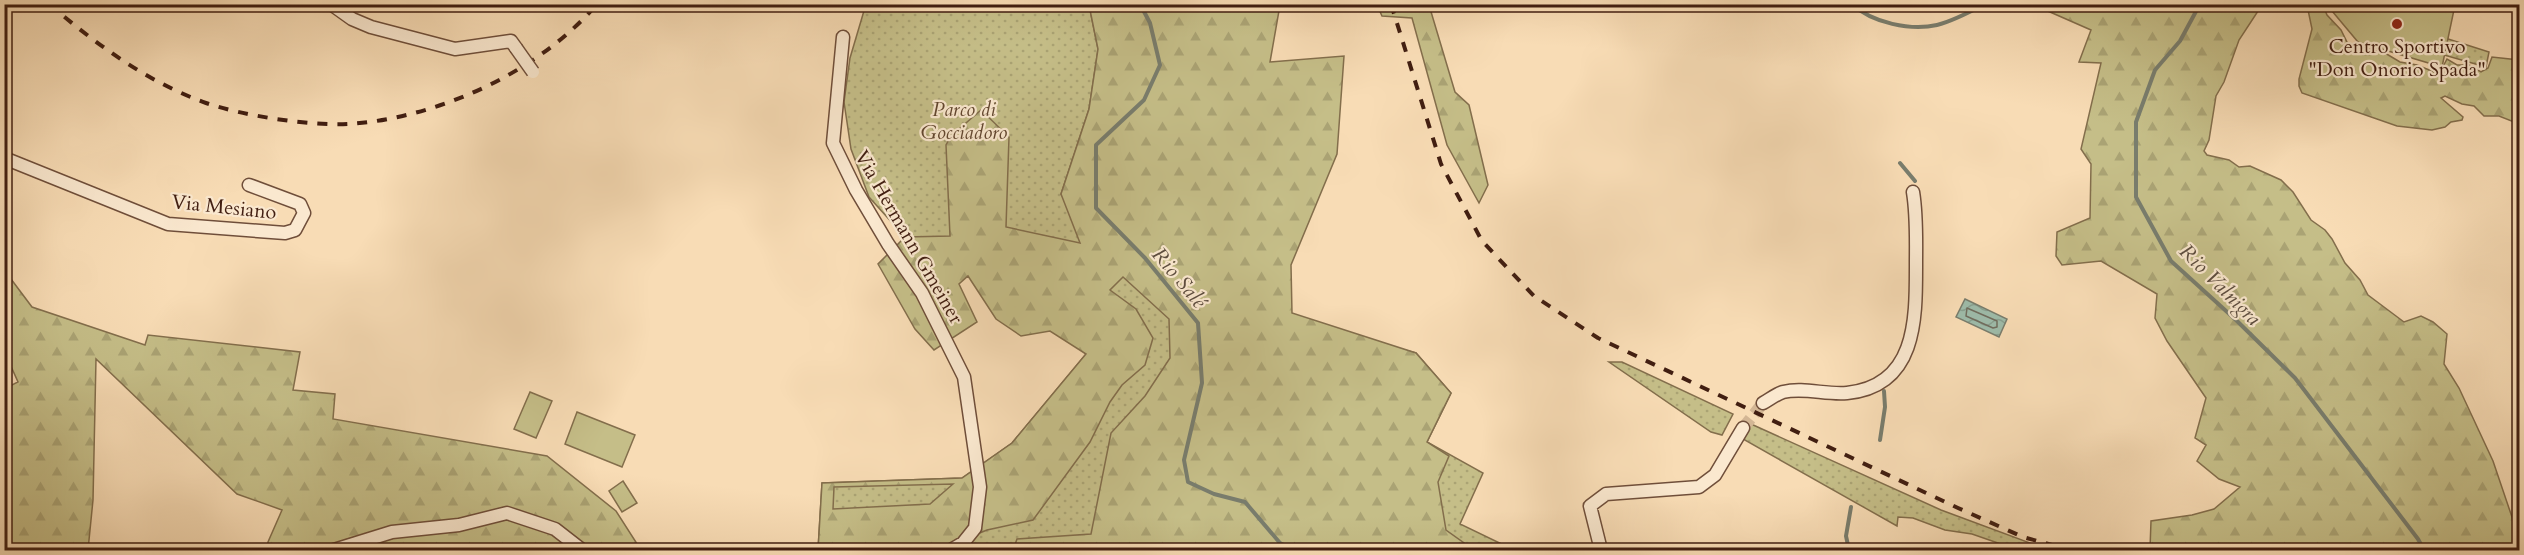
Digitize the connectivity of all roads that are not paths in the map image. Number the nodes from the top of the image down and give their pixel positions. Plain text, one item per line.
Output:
1 (331, 4) edge
2 (843, 37) dead end
3 (533, 72) dead end
4 (4, 158) edge
5 (249, 185) dead end
6 (1913, 192) dead end
7 (1763, 403) tunnel mouth
8 (1743, 428) tunnel mouth
9 (334, 550) edge
10 (582, 550) edge
11 (951, 550) edge
12 (1601, 550) edge

1 - 3 street, bridge
2 - 11 street, Via Hermann Gmeiner
4 - 5 street, Via Mesiano
6 - 7 street
8 - 12 street
9 - 10 street

